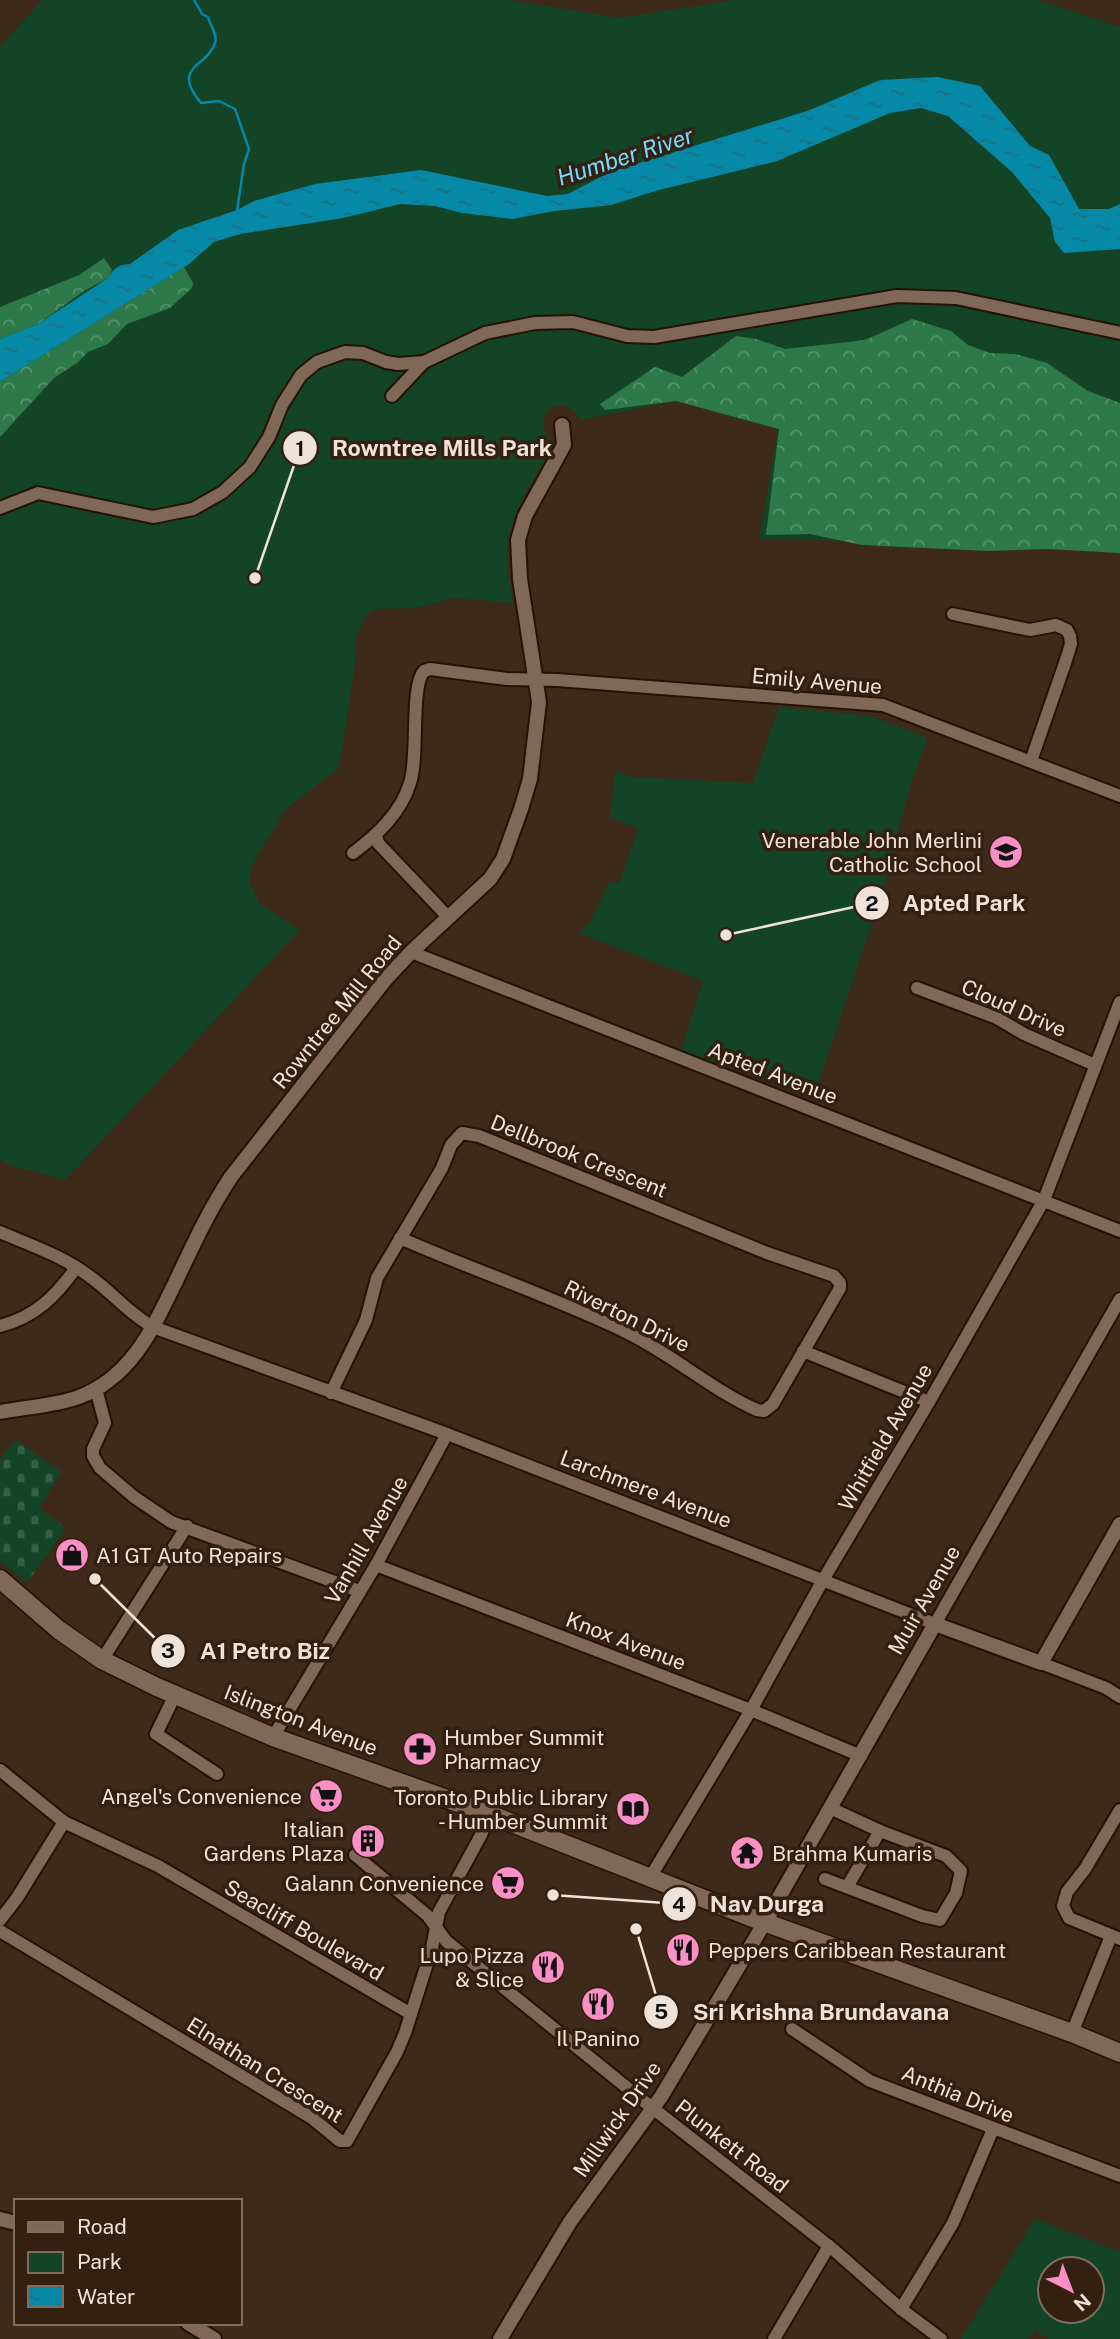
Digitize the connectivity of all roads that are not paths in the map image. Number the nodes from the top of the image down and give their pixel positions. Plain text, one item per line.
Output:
1 (1120, 333) edge
2 (424, 362) junction
3 (392, 396) dead end
4 (562, 425) dead end
5 (0, 508) edge
6 (953, 614) dead end
7 (537, 679) junction
8 (1031, 761) junction
9 (1120, 796) edge
10 (376, 836) junction
11 (353, 853) dead end
12 (449, 918) junction
13 (411, 952) junction
14 (917, 988) dead end
15 (1120, 1002) edge
16 (1096, 1065) junction
17 (1044, 1200) junction
18 (1120, 1230) edge
19 (0, 1232) edge
20 (400, 1238) junction
21 (76, 1268) junction
22 (1120, 1299) edge
23 (0, 1326) edge
24 (153, 1327) junction
25 (803, 1351) junction
26 (96, 1389) junction
27 (331, 1393) junction
28 (929, 1402) junction
29 (0, 1412) edge
30 (447, 1434) junction
31 (1120, 1524) edge
32 (187, 1526) junction
33 (376, 1565) junction
34 (0, 1578) edge
35 (823, 1580) junction
36 (359, 1591) junction
37 (935, 1624) junction
38 (102, 1660) junction
39 (1041, 1663) junction
40 (176, 1695) junction
41 (1120, 1697) edge
42 (751, 1710) junction
43 (273, 1737) junction
44 (861, 1756) junction
45 (0, 1770) edge
46 (217, 1774) dead end
47 (830, 1808) junction
48 (1120, 1811) edge
49 (489, 1814) junction
50 (64, 1822) junction
51 (880, 1831) junction
52 (355, 1855) dead end
53 (651, 1876) junction
54 (825, 1879) dead end
55 (847, 1887) junction
56 (0, 1920) edge
57 (765, 1922) junction
58 (435, 1929) junction
59 (0, 1931) edge
60 (1116, 1938) edge
61 (411, 2014) junction
62 (792, 2029) dead end
63 (1072, 2033) junction
64 (1120, 2053) edge
65 (654, 2108) junction
66 (993, 2129) junction
67 (1120, 2176) edge
68 (829, 2246) junction
69 (901, 2309) junction
70 (191, 2325) edge
71 (214, 2339) edge
72 (500, 2339) edge
73 (774, 2339) edge
74 (941, 2339) edge

1 - 2 street
2 - 3 street
2 - 5 street
4 - 7 street, Rowntree Mill Road
6 - 8 street
7 - 8 street, Emily Avenue
7 - 10 street, Emily Avenue
7 - 12 street, Rowntree Mill Road
8 - 9 street, Emily Avenue
10 - 11 street
10 - 12 street
12 - 13 street, Rowntree Mill Road
13 - 17 street, Apted Avenue
13 - 24 street, Rowntree Mill Road
14 - 16 street, Cloud Drive
15 - 16 street, Whitfield Avenue
16 - 17 street, Whitfield Avenue
17 - 18 street, Apted Avenue
17 - 28 street, Whitfield Avenue
19 - 21 street, Larchmere Avenue
20 - 25 street, Riverton Drive
20 - 25 street, Dellbrook Crescent
20 - 27 street, Dellbrook Crescent
21 - 23 street
21 - 24 street, Larchmere Avenue
22 - 37 street, Muir Avenue
24 - 26 street, Rowntree Mill Road
24 - 27 street, Larchmere Avenue
25 - 28 street
26 - 29 street, Rowntree Mill Road
26 - 32 street
27 - 30 street, Larchmere Avenue
28 - 35 street, Whitfield Avenue
30 - 33 street, Vanhill Avenue
30 - 35 street, Larchmere Avenue
31 - 39 street
32 - 36 street
32 - 38 street
33 - 36 street, Vanhill Avenue
33 - 42 street, Knox Avenue
34 - 38 main road, Islington Avenue
35 - 37 street, Larchmere Avenue
35 - 42 street, Whitfield Avenue
36 - 43 street, Vanhill Avenue
37 - 39 street, Larchmere Avenue
37 - 44 street, Muir Avenue
38 - 40 main road, Islington Avenue
39 - 41 street, Larchmere Avenue
40 - 43 main road, Islington Avenue
40 - 46 street
42 - 44 street, Knox Avenue
42 - 53 street, Whitfield Avenue
43 - 49 main road, Islington Avenue
44 - 47 street, Muir Avenue
45 - 50 street, Seacliff Boulevard
47 - 51 street
47 - 57 street, Muir Avenue
48 - 60 street
49 - 53 main road, Islington Avenue
49 - 58 street, Elnathan Crescent
50 - 56 street
50 - 61 street, Seacliff Boulevard
51 - 55 street
51 - 55 street
52 - 58 street, Plunkett Road
53 - 57 main road, Islington Avenue
54 - 55 street
57 - 63 main road, Islington Avenue
57 - 65 street, Millwick Drive
58 - 61 street, Elnathan Crescent
58 - 65 street, Plunkett Road
59 - 61 street, Elnathan Crescent
60 - 63 street
62 - 66 street, Anthia Drive
63 - 64 main road, Islington Avenue
65 - 68 street, Plunkett Road
65 - 72 street, Millwick Drive
66 - 67 street, Anthia Drive
66 - 69 street
68 - 69 street, Plunkett Road
68 - 73 street
69 - 74 street, Plunkett Road
70 - 71 street

